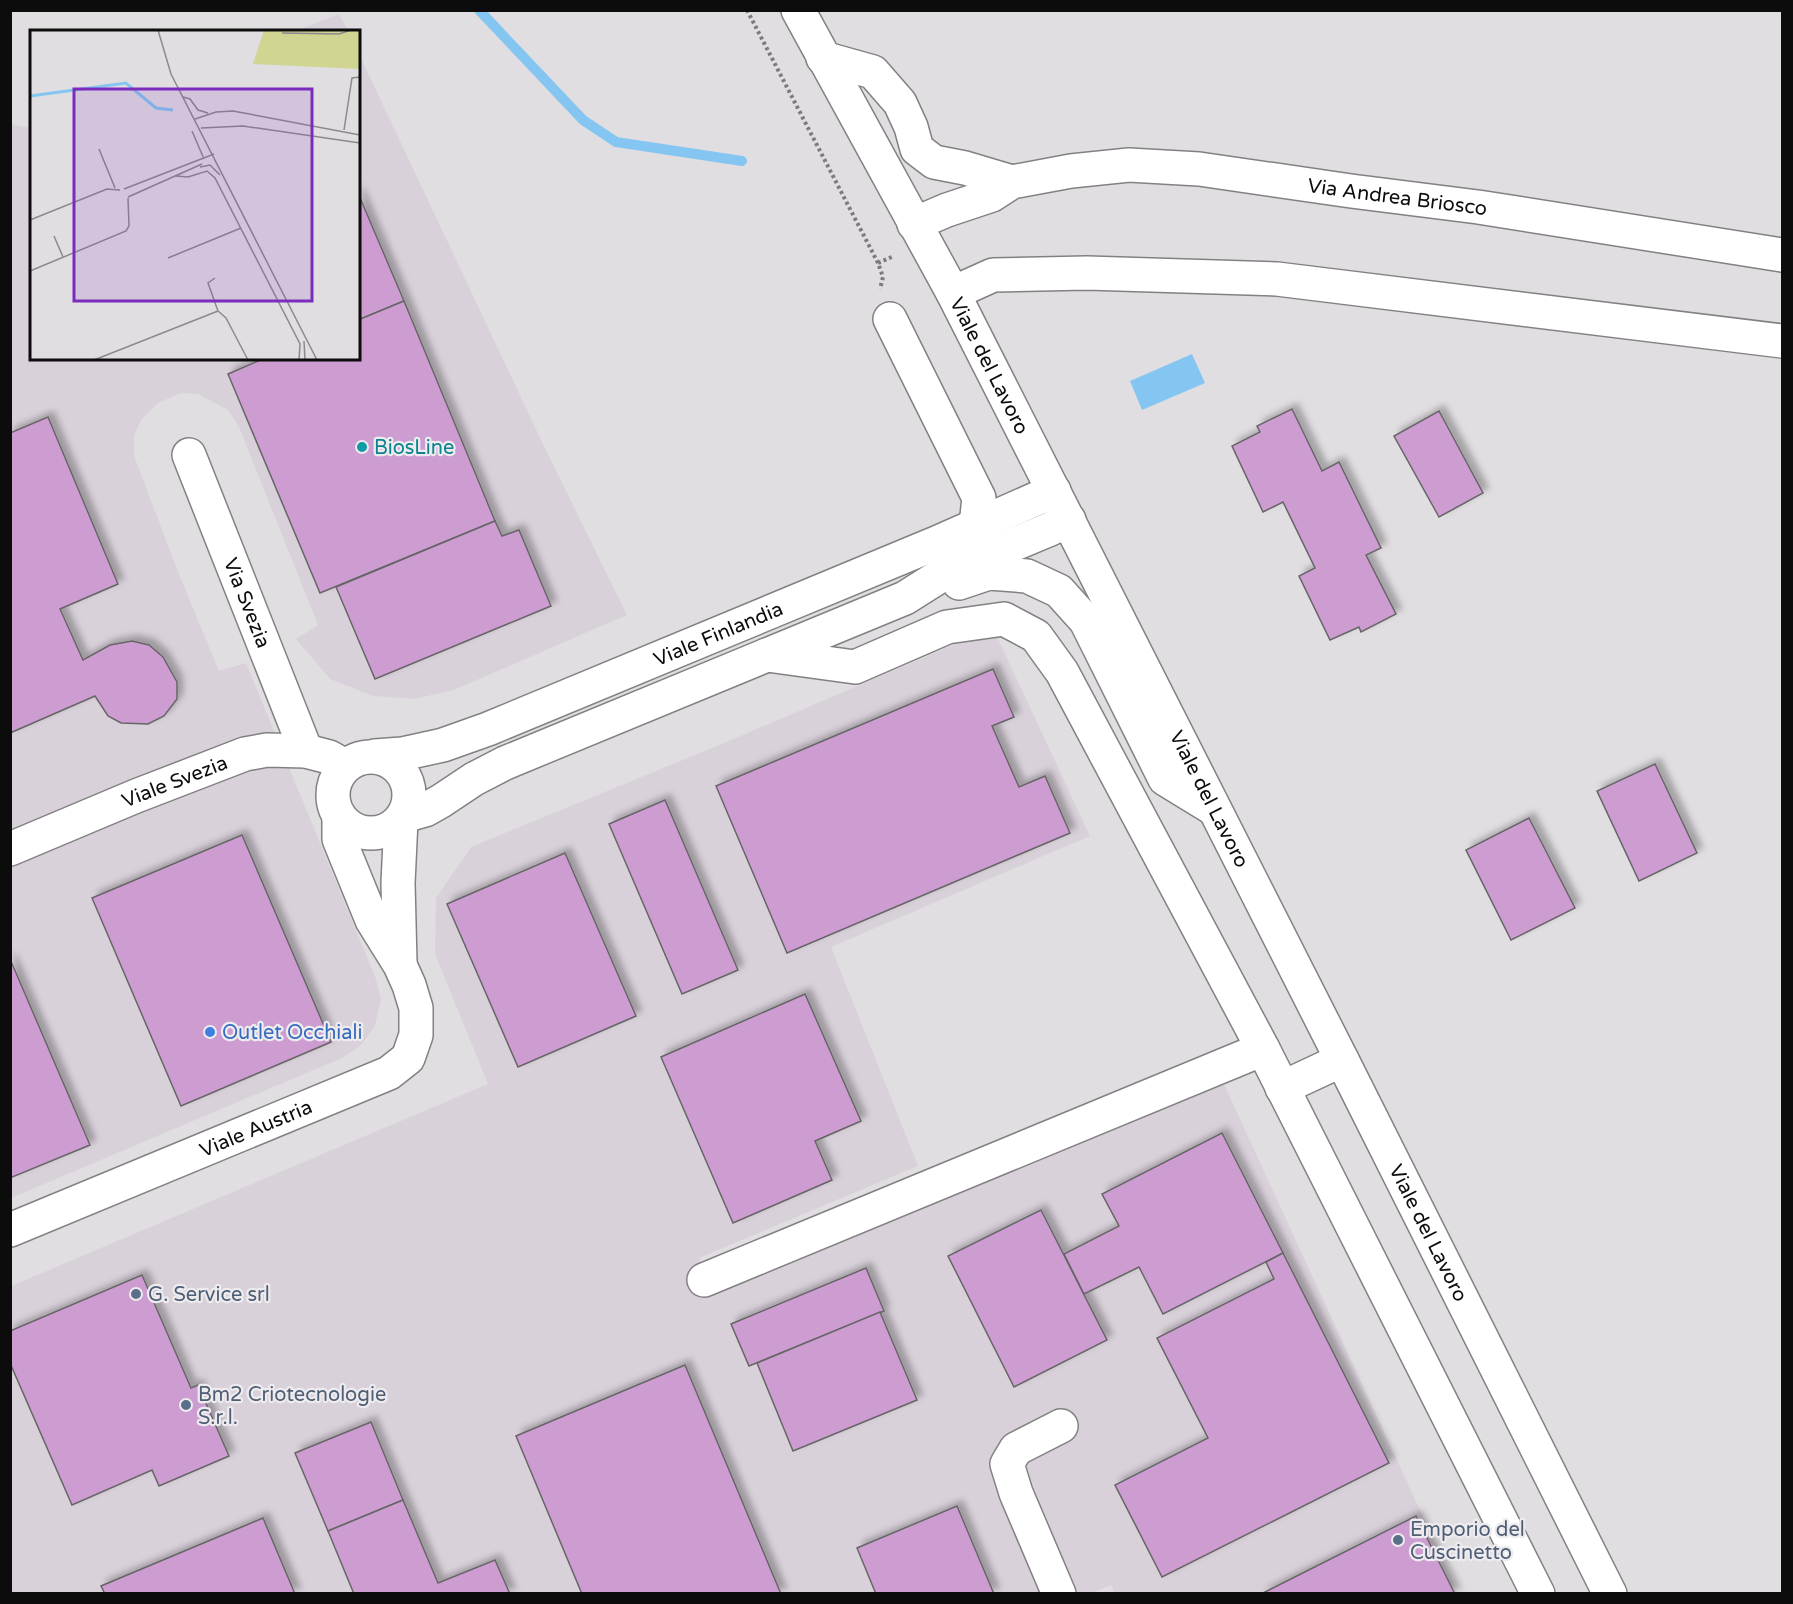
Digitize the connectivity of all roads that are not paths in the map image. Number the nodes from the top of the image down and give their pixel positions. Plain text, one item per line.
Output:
1 (798, 10) edge
2 (824, 58) junction
3 (1012, 182) junction
4 (914, 224) junction
5 (1782, 255) edge
6 (953, 293) junction
7 (890, 319) road end
8 (1782, 341) edge
9 (189, 455) dead end
10 (1054, 491) junction
11 (1069, 519) junction
12 (976, 525) junction
13 (905, 598) junction
14 (767, 655) junction
15 (306, 751) junction
16 (360, 761) junction
17 (1214, 809) junction
18 (339, 816) junction
19 (402, 818) junction
20 (10, 849) edge
21 (400, 965) junction
22 (1263, 1049) junction
23 (1342, 1060) junction
24 (1282, 1088) junction
25 (10, 1230) edge
26 (704, 1280) dead end
27 (1061, 1426) dead end
28 (1059, 1593) edge
29 (1538, 1593) edge
30 (1610, 1593) edge

1 - 2 street, Viale del Lavoro
2 - 3 street, Via Andrea Briosco
2 - 4 street, Viale del Lavoro
3 - 4 street, Via Andrea Briosco
3 - 5 street, Via Andrea Briosco
4 - 6 street, Viale del Lavoro
6 - 8 street
6 - 10 street, Viale del Lavoro
7 - 12 street
9 - 15 street, Via Svezia
10 - 11 street, Viale del Lavoro
10 - 12 street, Viale Finlandia
11 - 13 street, Viale Finlandia
11 - 17 street, Viale del Lavoro
12 - 16 street, Viale Finlandia
13 - 14 street, Viale Finlandia
13 - 17 street, Viale Finlandia
14 - 19 street, Viale Finlandia
14 - 22 street
15 - 16 street, Viale Svezia
15 - 20 street, Viale Svezia
16 - 18 street
16 - 19 street
17 - 23 street, Viale del Lavoro
18 - 19 street, Viale Finlandia
18 - 21 street, Viale Austria
19 - 21 street, Viale Austria
21 - 25 street, Viale Austria
22 - 24 street
22 - 26 street
23 - 24 street
23 - 30 street, Viale del Lavoro
24 - 29 street
27 - 28 street

